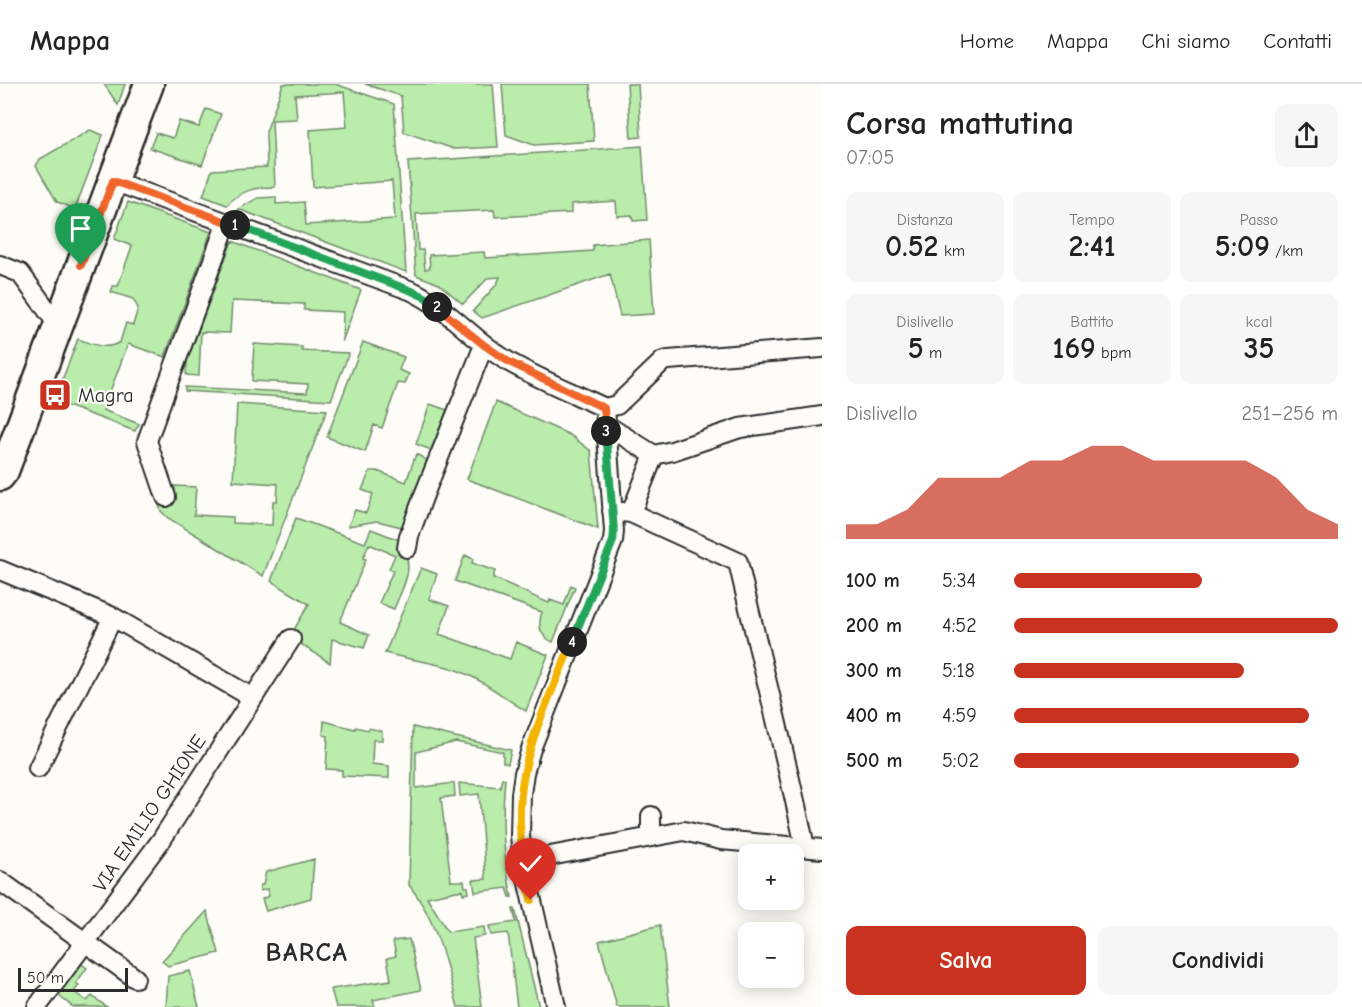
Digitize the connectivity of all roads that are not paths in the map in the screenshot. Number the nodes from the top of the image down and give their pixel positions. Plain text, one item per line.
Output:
1 (149, 84) edge
2 (113, 181) junction
3 (227, 222) junction
4 (0, 265) edge
5 (58, 325) junction
6 (484, 345) junction
7 (822, 348) edge
8 (822, 416) edge
9 (605, 417) junction
10 (654, 455) junction
11 (2, 473) edge
12 (166, 497) dead end
13 (0, 500) edge
14 (612, 512) junction
15 (632, 513) junction
16 (407, 548) dead end
17 (0, 570) edge
18 (112, 617) junction
19 (291, 639) dead end
20 (254, 698) junction
21 (38, 768) dead end
22 (651, 816) dead end
23 (651, 837) junction
24 (814, 848) edge
25 (523, 861) junction
26 (0, 881) edge
27 (85, 944) junction
28 (135, 978) dead end
29 (37, 1007) edge
30 (556, 1007) edge

1 - 2 main road
2 - 3 street
2 - 5 main road
3 - 6 street
3 - 12 street
4 - 5 street
5 - 11 main road
6 - 9 street
6 - 16 street
7 - 9 street
8 - 10 street
9 - 10 street
9 - 14 street
10 - 15 street
11 - 13 main road
14 - 15 street
14 - 25 street
15 - 24 street
17 - 18 street
18 - 20 street
18 - 21 street
19 - 20 street, VIA EMILIO GHIONE
20 - 27 street, VIA EMILIO GHIONE
22 - 23 street
23 - 24 street
23 - 25 street
25 - 30 street
26 - 27 street
27 - 28 street
27 - 29 street, VIA EMILIO GHIONE

